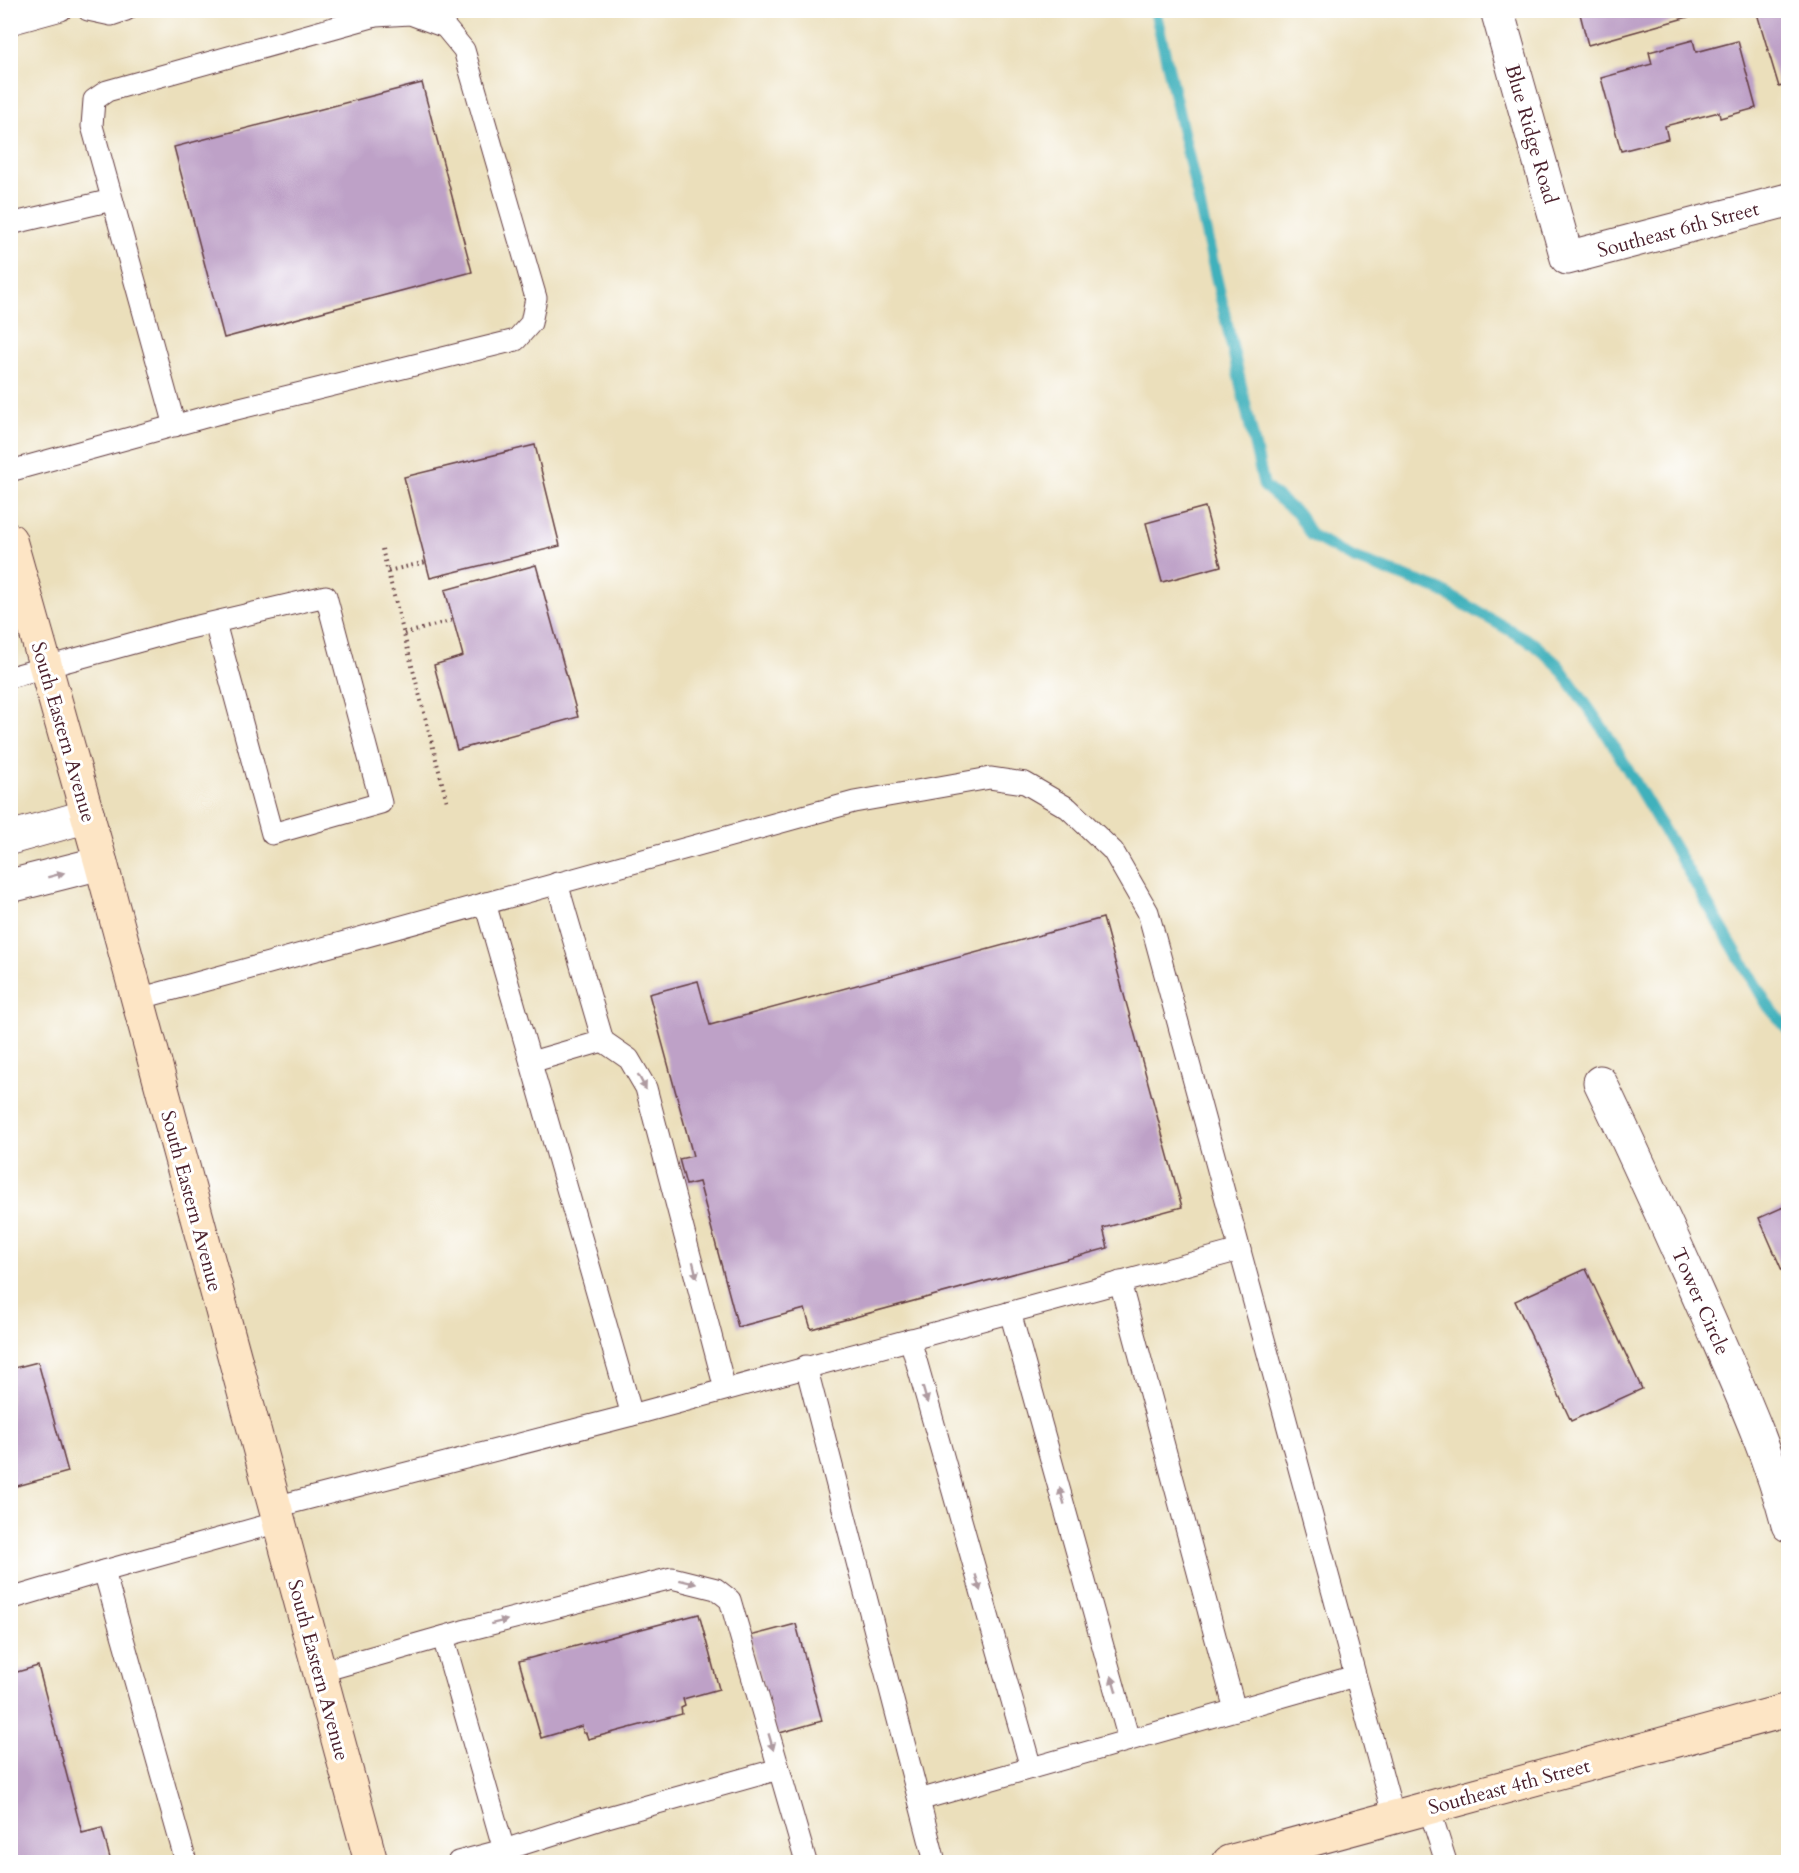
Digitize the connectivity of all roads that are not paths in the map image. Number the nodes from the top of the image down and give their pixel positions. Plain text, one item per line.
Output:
1 (88, 10) edge
2 (126, 10) edge
3 (1497, 10) edge
4 (56, 11) edge
5 (10, 24) edge
6 (112, 200) junction
7 (1788, 200) edge
8 (10, 224) edge
9 (1567, 258) joint
10 (175, 426) junction
11 (10, 471) edge
12 (10, 540) edge
13 (215, 623) junction
14 (46, 668) junction
15 (10, 677) edge
16 (88, 816) junction
17 (10, 838) edge
18 (101, 863) junction
19 (557, 883) junction
20 (10, 886) edge
21 (485, 903) junction
22 (138, 999) junction
23 (603, 1041) junction
24 (531, 1062) junction
25 (1600, 1082) dead end
26 (1240, 1250) junction
27 (1120, 1282) junction
28 (1010, 1312) junction
29 (910, 1339) junction
30 (806, 1366) junction
31 (725, 1389) junction
32 (632, 1415) junction
33 (1779, 1463) edge
34 (277, 1515) junction
35 (1788, 1525) edge
36 (104, 1571) junction
37 (10, 1599) edge
38 (443, 1637) junction
39 (320, 1672) junction
40 (1355, 1676) junction
41 (1235, 1710) junction
42 (1788, 1710) edge
43 (1129, 1740) junction
44 (1031, 1768) junction
45 (779, 1769) junction
46 (919, 1800) junction
47 (1429, 1808) junction
48 (1394, 1818) junction
49 (514, 1852) edge
50 (1231, 1862) edge
51 (186, 1863) edge
52 (371, 1863) edge
53 (458, 1863) edge
54 (806, 1863) edge
55 (935, 1863) edge
56 (1446, 1863) edge

1 - 2 lane
3 - 9 street, Blue Ridge Road
4 - 5 lane
6 - 8 lane
6 - 10 lane
6 - 10 lane
7 - 9 street, Southeast 6th Street
10 - 11 lane
12 - 14 main road, South Eastern Avenue
13 - 13 lane
13 - 14 lane
14 - 15 lane
14 - 16 main road, South Eastern Avenue
16 - 17 street
16 - 18 main road, South Eastern Avenue
20 -> 18 street
18 - 22 main road, South Eastern Avenue
19 - 21 lane
19 - 23 lane
19 - 26 lane
21 - 22 lane
21 - 24 lane
22 - 34 main road, South Eastern Avenue
23 - 24 lane
23 -> 31 lane
24 - 32 lane
25 - 33 street, Tower Circle
26 - 27 lane
26 - 40 lane
27 - 28 lane
27 - 41 lane
28 - 29 lane
43 -> 28 lane
29 - 30 lane
29 -> 44 lane
30 - 31 lane
30 - 46 lane
31 - 32 lane
32 - 34 lane
33 - 35 street, Tower Circle
34 - 36 lane
34 - 39 main road, South Eastern Avenue
36 - 37 lane
36 - 51 lane
38 - 39 lane
38 -> 45 lane
38 - 49 lane
39 - 52 main road, South Eastern Avenue
40 - 41 lane
40 - 48 lane
41 - 43 lane
42 - 47 main road, Southeast 4th Street
43 - 44 lane
44 - 46 lane
45 - 49 lane
45 - 54 lane
46 - 55 lane
47 - 48 main road, Southeast 4th Street
47 - 56 lane
48 - 50 main road, Southeast 4th Street
49 - 53 lane

